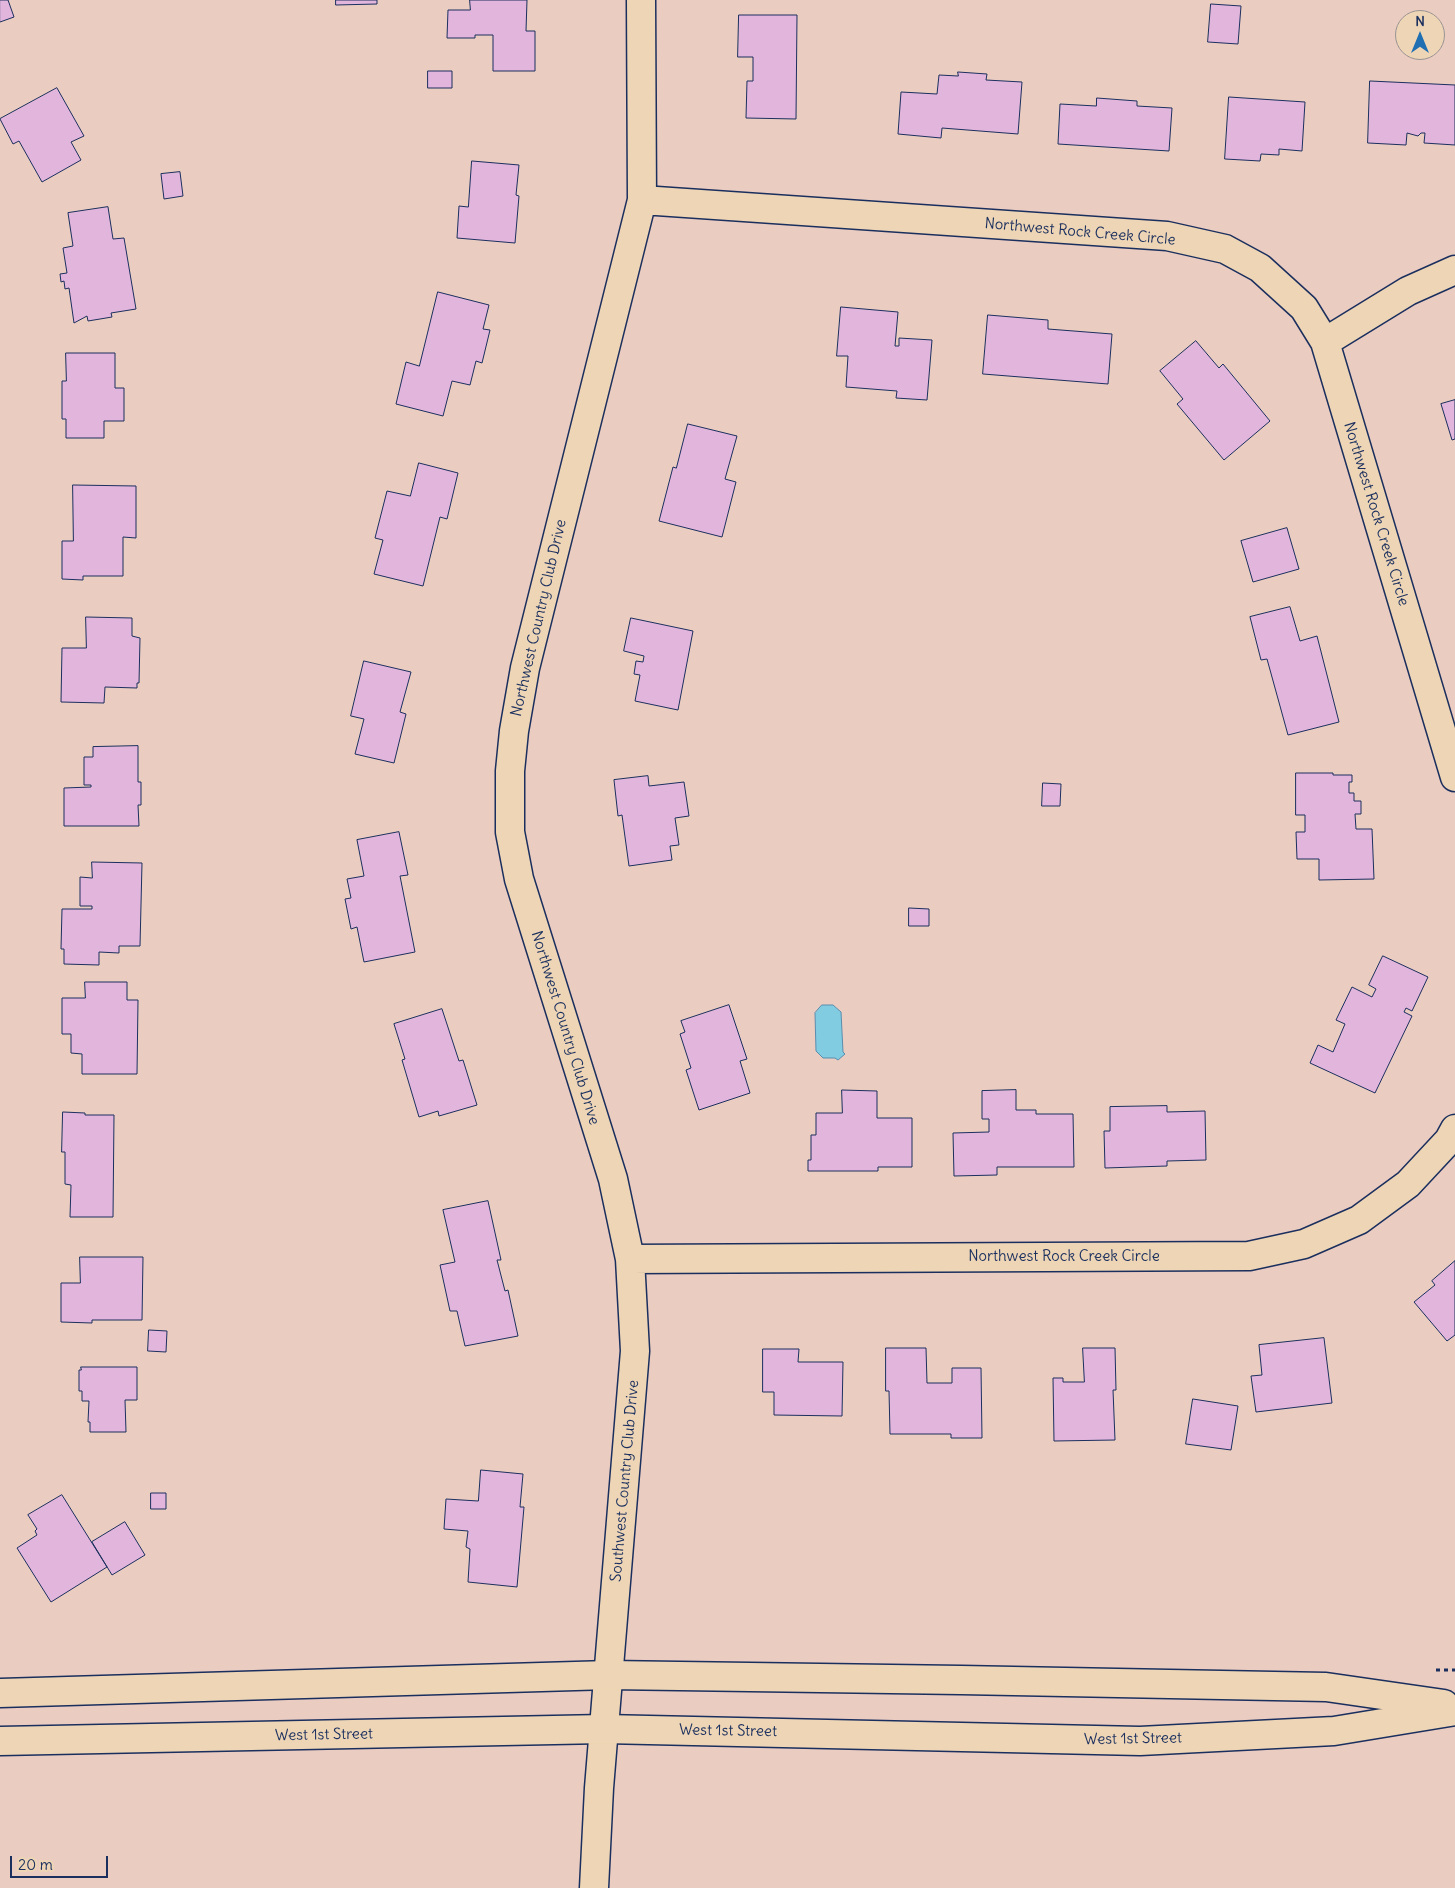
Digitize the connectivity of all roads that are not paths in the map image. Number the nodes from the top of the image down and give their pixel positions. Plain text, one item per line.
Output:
1 (641, 0) edge
2 (642, 200) junction
3 (1455, 270) edge
4 (1325, 342) junction
5 (1455, 777) edge
6 (1455, 1129) edge
7 (630, 1259) junction
8 (609, 1675) junction
9 (0, 1693) edge
10 (1455, 1706) edge
11 (1455, 1711) edge
12 (604, 1729) junction
13 (0, 1741) edge
14 (594, 1888) edge

1 - 2 street, Northwest Country Club Drive
2 - 4 street, Northwest Rock Creek Circle
2 - 7 street, Northwest Country Club Drive
3 - 4 street
4 - 5 street, Northwest Rock Creek Circle
6 - 7 street, Northwest Rock Creek Circle
7 - 8 street, Southwest Country Club Drive
8 - 9 street
8 - 10 street
8 - 12 street, Southwest Country Club Drive
11 - 12 street, West 1st Street
12 - 13 street, West 1st Street
12 - 14 street, Southwest Country Club Drive

